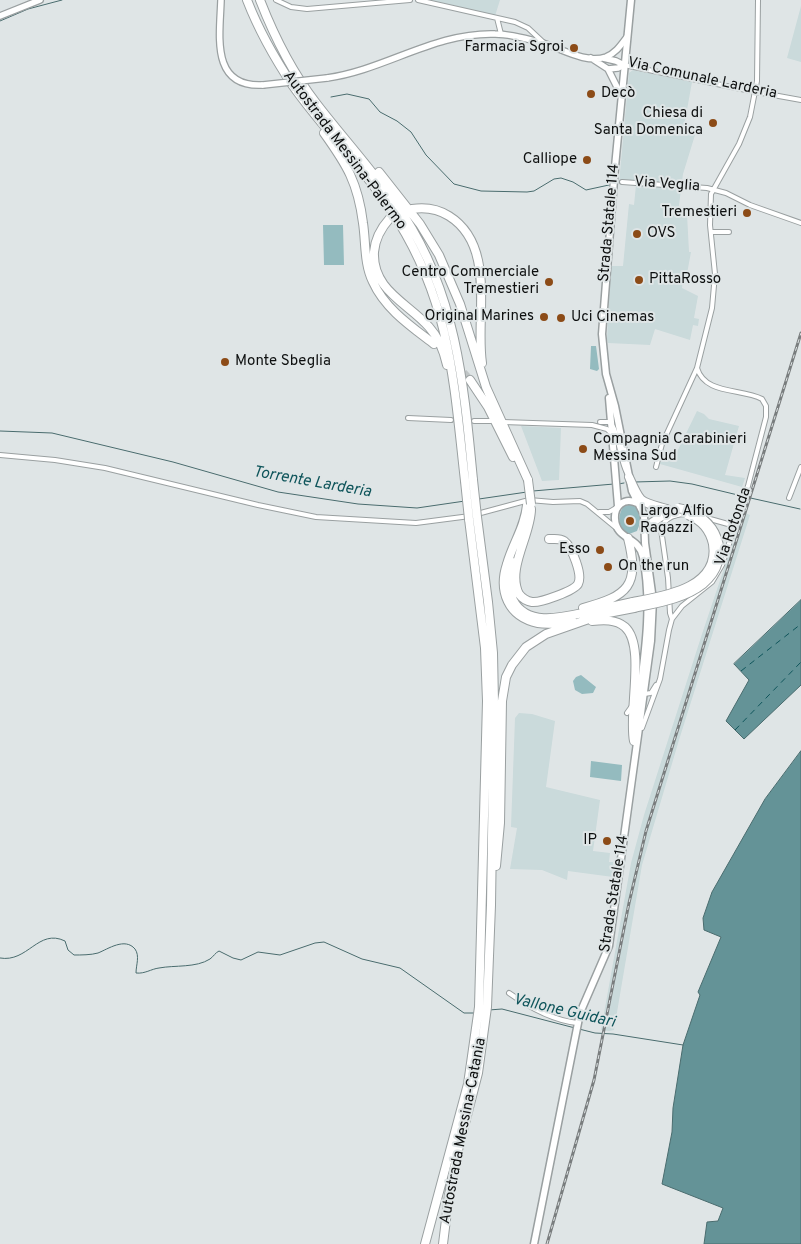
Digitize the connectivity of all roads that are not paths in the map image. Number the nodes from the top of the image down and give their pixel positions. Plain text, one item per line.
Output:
1 (40, 0) edge
2 (221, 0) edge
3 (247, 0) edge
4 (260, 0) edge
5 (276, 0) edge
6 (410, 0) edge
7 (418, 0) edge
8 (631, 0) edge
9 (758, 0) edge
10 (0, 16) edge
11 (497, 18) junction
12 (501, 34) junction
13 (627, 36) junction
14 (546, 44) junction
15 (591, 58) junction
16 (602, 58) junction
17 (624, 65) junction
18 (608, 69) junction
19 (755, 92) junction
20 (621, 95) junction
21 (302, 98) junction
22 (801, 100) edge
23 (332, 122) junction
24 (622, 182) dead end
25 (713, 190) junction
26 (412, 209) dead end
27 (390, 218) dead end
28 (801, 223) edge
29 (711, 232) junction
30 (729, 232) dead end
31 (434, 344) dead end
32 (697, 368) junction
33 (470, 380) tunnel mouth
34 (484, 380) junction
35 (608, 386) junction
36 (610, 408) junction
37 (408, 418) dead end
38 (450, 420) dead end
39 (474, 421) dead end
40 (491, 421) dead end
41 (503, 422) dead end
42 (615, 422) junction
43 (599, 424) junction
44 (612, 435) junction
45 (0, 455) edge
46 (656, 467) dead end
47 (801, 467) edge
48 (629, 477) junction
49 (467, 478) junction
50 (526, 481) junction
51 (789, 498) dead end
52 (529, 505) junction
53 (639, 506) junction
54 (617, 507) junction
55 (667, 509) junction
56 (597, 511) junction
57 (677, 511) junction
58 (735, 526) junction
59 (644, 528) junction
60 (619, 531) junction
61 (629, 538) junction
62 (550, 539) dead end
63 (524, 540) junction
64 (634, 605) junction
65 (536, 617) junction
66 (672, 619) junction
67 (583, 621) junction
68 (639, 663) junction
69 (660, 679) junction
70 (642, 697) junction
71 (652, 700) junction
72 (633, 704) junction
73 (627, 713) joint
74 (636, 740) junction
75 (489, 810) junction
76 (491, 906) junction
77 (509, 993) dead end
78 (483, 1007) junction
79 (482, 1018) junction
80 (576, 1027) junction
81 (439, 1192) junction
82 (425, 1244) edge
83 (430, 1244) edge
84 (443, 1244) edge
85 (534, 1244) edge

1 - 10 street
2 - 12 street, Via Comunale Larderia, bridge
3 - 21 highway, Autostrada Messina-Palermo
4 - 23 highway, Autostrada Messina-Palermo
5 - 6 street
7 - 11 street
8 - 13 main road, Strada Statale 114
9 - 19 street
11 - 12 street
11 - 14 street
12 - 14 street, Via Comunale Larderia
13 - 16 street, Via Comunale Larderia
13 - 17 main road, Strada Statale 114
14 - 15 street, Via Comunale Larderia
15 - 16 street, Via Comunale Larderia
15 - 18 street, Via Comunale Larderia
16 - 17 street, Via Comunale Larderia
17 - 18 street
17 - 19 street, Via Comunale Larderia
17 - 20 main road, Strada Statale 114
18 - 20 street, Via Comunale Larderia
19 - 22 street, Via Comunale Larderia
19 - 25 street
20 - 35 main road, Strada Statale 114
21 - 31 highway
21 - 49 highway, Autostrada Messina-Palermo
23 - 34 highway
23 - 49 highway, Autostrada Messina-Palermo
24 - 25 street, Via Veglia
25 - 28 street, Via Veglia
25 - 29 street
26 - 34 highway
27 - 49 highway
29 - 30 street
29 - 32 street
32 - 46 street
32 - 58 street, Via Rotonda
33 - 50 highway
34 - 50 highway
35 - 36 main road
35 - 42 main road
36 - 42 main road
36 - 43 street
37 - 38 street
39 - 40 street
41 - 43 street
42 - 43 street
42 - 44 main road
42 - 48 main road
43 - 44 street
44 - 54 main road
45 - 56 street
47 - 51 street
48 - 53 main road
48 - 55 highway
49 - 75 highway, bridge
50 - 52 highway, bridge
52 - 63 highway
52 - 67 highway
53 - 54 main road
53 - 55 highway
53 - 59 main road
54 - 56 street
54 - 60 main road
55 - 57 highway
56 - 60 street
57 - 59 highway
57 - 64 highway, bridge
58 - 66 street, Via Rotonda
58 - 66 street
59 - 61 main road
59 - 70 main road, Strada Statale 114
60 - 61 main road
61 - 65 highway
61 - 68 main road, Strada Statale 114
62 - 63 highway
63 - 65 highway
64 - 65 highway
64 - 67 highway
66 - 69 street
67 - 68 highway
67 - 76 highway
68 - 70 main road, Strada Statale 114
68 - 72 highway
68 - 73 highway
69 - 70 street
69 - 71 street
70 - 71 street
70 - 72 street
70 - 74 main road, Strada Statale 114
71 - 74 street
72 - 73 street
72 - 74 highway
74 - 80 main road, Strada Statale 114
75 - 76 highway
75 - 78 highway
76 - 78 highway
77 - 80 street
78 - 79 highway
79 - 81 highway, Autostrada Messina-Catania
79 - 84 highway, Autostrada Messina-Catania
80 - 85 main road, Strada Statale 114
81 - 82 highway, Autostrada Messina-Catania
81 - 83 highway

